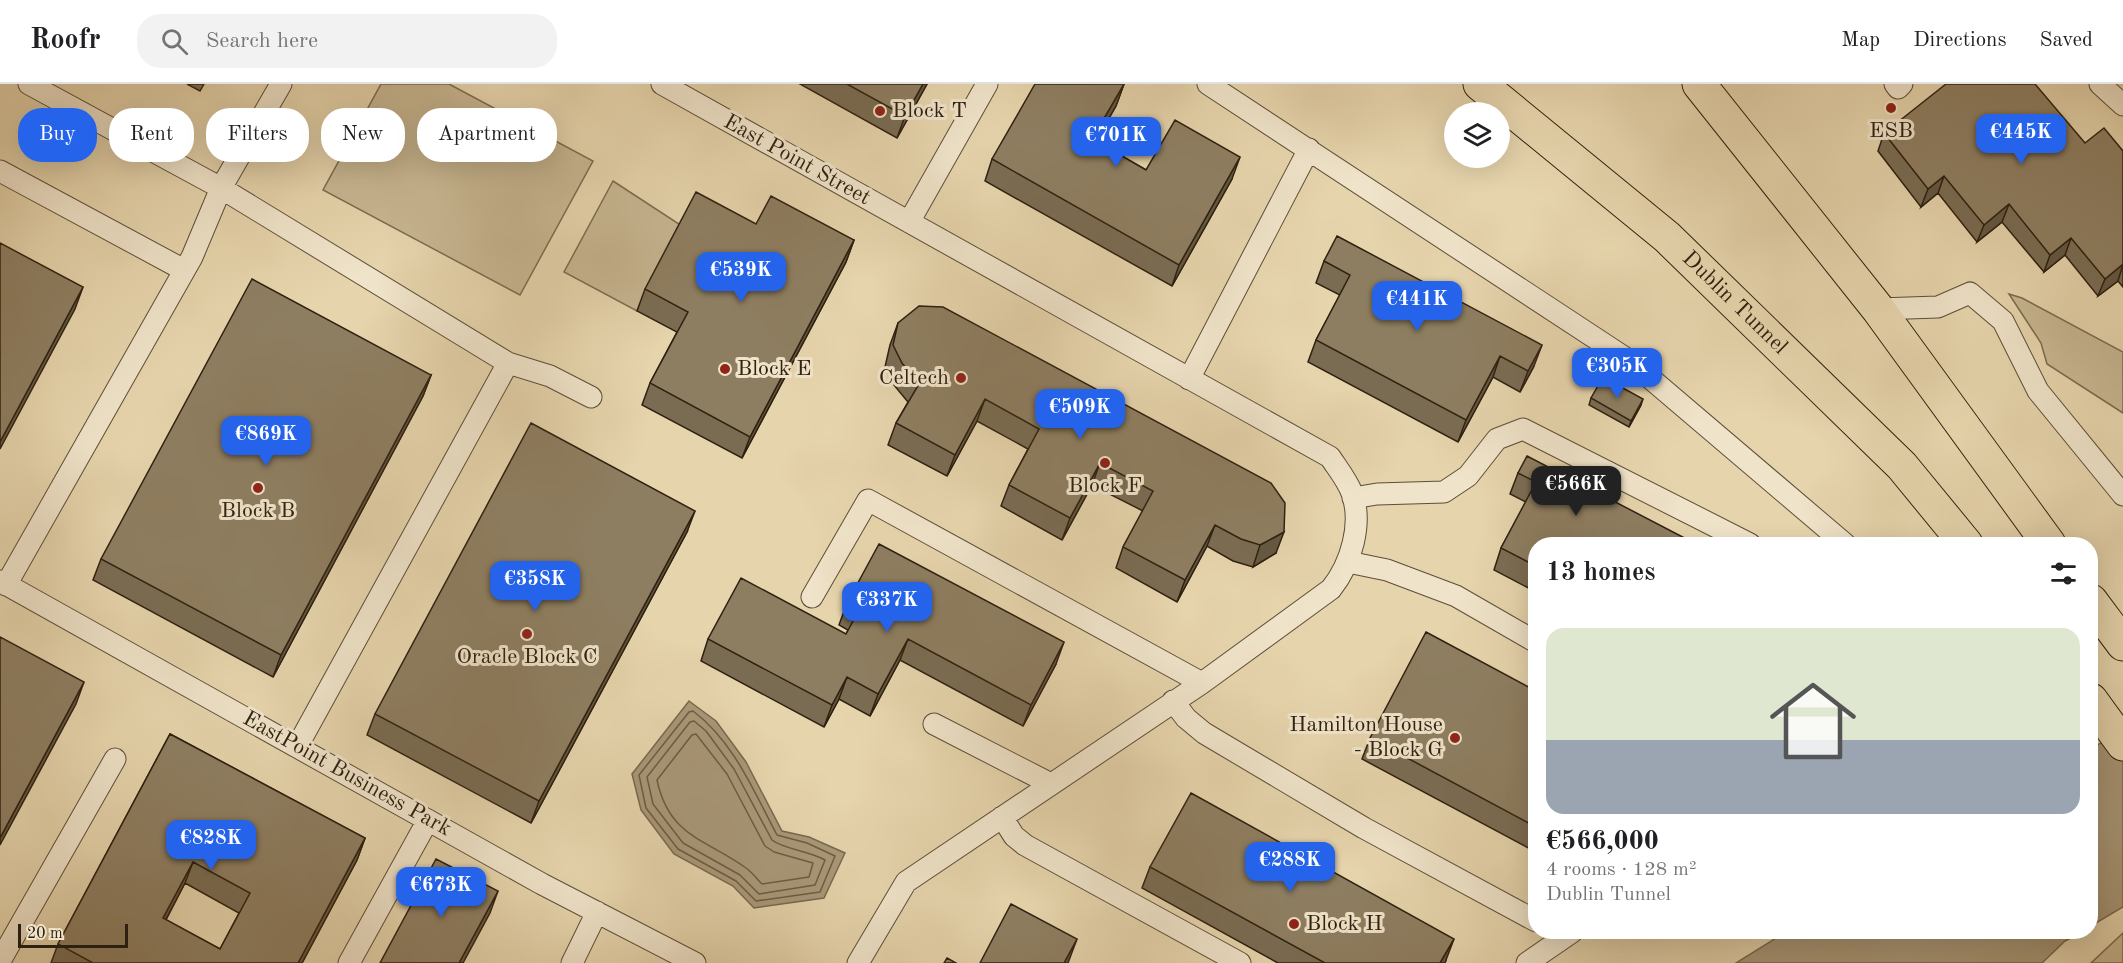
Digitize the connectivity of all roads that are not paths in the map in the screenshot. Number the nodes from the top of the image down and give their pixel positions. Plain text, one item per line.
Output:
1 (29, 84) edge
2 (281, 84) edge
3 (662, 84) edge
4 (987, 84) edge
5 (1208, 84) edge
6 (1480, 84) edge
7 (1699, 84) edge
8 (1895, 84) edge
9 (1902, 84) edge
10 (2100, 84) edge
11 (2123, 105) edge
12 (1308, 149) junction
13 (0, 171) edge
14 (221, 188) junction
15 (905, 220) junction
16 (184, 270) junction
17 (1878, 309) junction
18 (508, 363) junction
19 (1189, 379) junction
20 (591, 397) dead end
21 (2123, 495) edge
22 (1353, 498) junction
23 (1736, 537) edge
24 (1837, 537) edge
25 (1960, 537) edge
26 (2044, 537) edge
27 (1348, 562) junction
28 (3, 583) edge
29 (812, 597) dead end
30 (2098, 610) edge
31 (1528, 637) edge
32 (2123, 644) edge
33 (1202, 683) junction
34 (1173, 701) junction
35 (2098, 710) edge
36 (934, 724) dead end
37 (2123, 744) edge
38 (297, 747) junction
39 (115, 759) dead end
40 (1051, 784) junction
41 (1002, 817) junction
42 (428, 820) junction
43 (597, 912) junction
44 (1528, 917) edge
45 (1557, 939) edge
46 (0, 961) edge
47 (349, 963) edge
48 (572, 963) edge
49 (695, 963) edge
50 (858, 963) edge
51 (1240, 963) edge
52 (1527, 963) edge

1 - 14 lane
2 - 14 lane
3 - 15 lane, East Point Street
4 - 15 lane
5 - 12 lane
6 - 25 highway, Dublin Tunnel
7 - 17 highway
8 - 9 lane
10 - 11 lane
12 - 19 lane
12 - 24 lane
13 - 16 lane
14 - 16 lane
14 - 18 lane
15 - 19 lane, East Point Street
16 - 28 lane
17 - 21 lane
17 - 26 highway
18 - 20 lane
18 - 38 lane
19 - 22 lane, East Point Street
22 - 23 lane
22 - 27 lane
27 - 31 lane
27 - 33 lane
28 - 38 lane, EastPoint Business Park
29 - 33 lane
30 - 32 highway
33 - 34 lane
34 - 40 lane
34 - 44 lane
35 - 37 highway
36 - 40 lane
38 - 42 lane, EastPoint Business Park
39 - 46 lane
40 - 41 lane
41 - 50 lane
41 - 51 lane
42 - 43 lane, EastPoint Business Park
42 - 47 lane
43 - 48 lane
43 - 49 lane, EastPoint Business Park
45 - 52 lane

